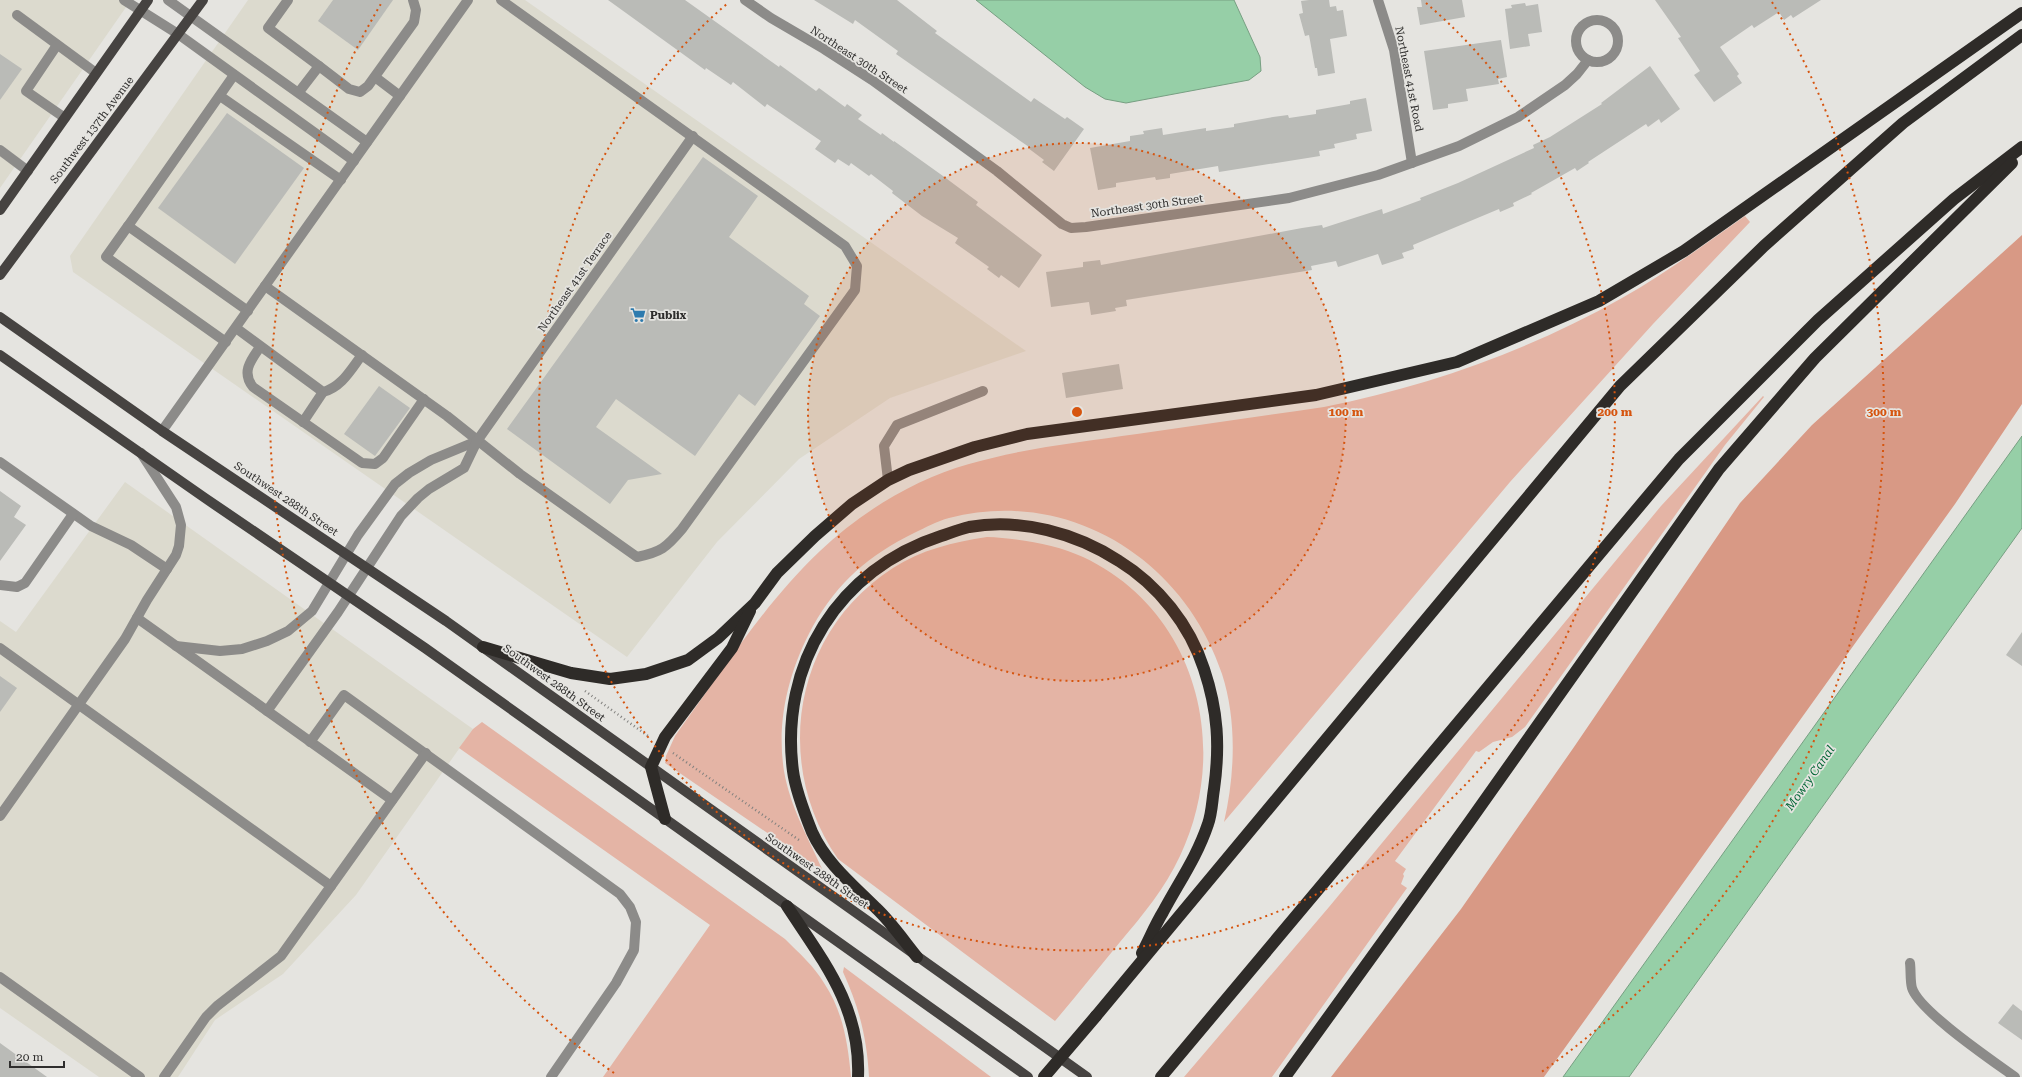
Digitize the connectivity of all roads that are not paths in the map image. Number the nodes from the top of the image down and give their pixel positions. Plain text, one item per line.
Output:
1 (124, 0) edge
2 (148, 0) edge
3 (168, 0) edge
4 (203, 0) edge
5 (288, 0) edge
6 (413, 0) edge
7 (468, 0) edge
8 (501, 0) edge
9 (745, 0) edge
10 (1378, 0) edge
11 (140, 12) junction
12 (2022, 13) edge
13 (192, 15) junction
14 (17, 16) dead end
15 (178, 34) junction
16 (2022, 35) edge
17 (57, 45) junction
18 (1588, 60) junction
19 (319, 66) junction
20 (96, 73) junction
21 (234, 75) junction
22 (375, 77) junction
23 (299, 92) junction
24 (220, 96) junction
25 (400, 96) junction
26 (65, 118) junction
27 (693, 136) junction
28 (367, 142) junction
29 (2022, 148) edge
30 (0, 150) edge
31 (2022, 154) edge
32 (354, 161) junction
33 (1412, 163) junction
34 (28, 170) junction
35 (341, 180) junction
36 (0, 210) edge
37 (128, 226) junction
38 (0, 275) edge
39 (265, 286) junction
40 (248, 311) junction
41 (0, 317) edge
42 (236, 328) junction
43 (226, 342) junction
44 (260, 347) junction
45 (0, 355) edge
46 (362, 355) junction
47 (983, 390) dead end
48 (324, 392) junction
49 (424, 399) junction
50 (303, 422) junction
51 (162, 432) junction
52 (477, 441) junction
53 (141, 453) junction
54 (0, 462) edge
55 (888, 480) junction
56 (73, 514) junction
57 (347, 554) junction
58 (167, 569) junction
59 (367, 569) junction
60 (330, 583) junction
61 (0, 585) edge
62 (349, 596) junction
63 (755, 603) junction
64 (137, 618) junction
65 (176, 646) junction
66 (483, 647) junction
67 (0, 648) edge
68 (79, 705) junction
69 (267, 711) junction
70 (310, 742) junction
71 (426, 753) junction
72 (651, 767) junction
73 (392, 800) junction
74 (0, 816) edge
75 (666, 819) junction
76 (331, 886) junction
77 (786, 906) junction
78 (917, 957) junction
79 (1910, 964) dead end
80 (1133, 971) junction
81 (0, 977) edge
82 (140, 1077) edge
83 (164, 1077) edge
84 (551, 1077) edge
85 (858, 1077) edge
86 (1028, 1077) edge
87 (1044, 1077) edge
88 (1087, 1077) edge
89 (1161, 1077) edge
90 (1285, 1077) edge
91 (2015, 1077) edge

1 - 11 street
2 - 11 main road
3 - 13 street
4 - 13 main road, Southwest 137th Avenue
5 - 19 street
6 - 22 street
7 - 25 street
8 - 27 street
9 - 33 street, Northeast 30th Street
10 - 33 street, Northeast 41st Road
11 - 15 street
11 - 20 main road
12 - 55 highway
13 - 15 main road, Southwest 137th Avenue
13 - 23 street
14 - 17 street
15 - 21 street
15 - 38 main road, Southwest 137th Avenue
16 - 80 highway
17 - 20 street
17 - 26 street
18 - 18 street
18 - 33 street, Northeast 30th Street
19 - 22 street
19 - 23 street
20 - 26 main road
21 - 24 street
21 - 32 street
22 - 25 street
23 - 28 street
24 - 35 street
24 - 37 street
25 - 28 street
26 - 34 main road
27 - 52 street, Northeast 41st Terrace
27 - 52 street
28 - 32 street
29 - 89 highway
30 - 34 street
31 - 90 highway
32 - 35 street
34 - 36 main road
35 - 39 street
37 - 40 street
37 - 43 street
39 - 40 street
39 - 46 street
40 - 42 street
41 - 51 main road, Southwest 288th Street
42 - 43 street
42 - 44 street
43 - 51 street
44 - 48 street
44 - 50 street
45 - 53 main road
46 - 48 street
46 - 49 street
47 - 55 street
48 - 50 street
49 - 50 street
49 - 52 street
51 - 57 main road, Southwest 288th Street
52 - 57 street
52 - 59 street, Northeast 41st Terrace
53 - 58 street
53 - 60 main road
54 - 56 street
55 - 63 highway
56 - 58 street
56 - 61 street
57 - 59 main road, Southwest 288th Street
57 - 60 street
58 - 64 street
59 - 62 street, Northeast 41st Terrace
59 - 66 main road, Southwest 288th Street
60 - 62 main road
60 - 65 street
62 - 69 street, Northeast 41st Terrace
62 - 75 main road
63 - 66 highway
63 - 72 highway
64 - 65 street
64 - 68 street
65 - 69 street
66 - 72 main road, Southwest 288th Street
67 - 68 street
68 - 74 street
68 - 76 street
69 - 70 street
70 - 71 street
70 - 73 street
71 - 73 street
71 - 84 street
72 - 75 highway
72 - 78 main road, Southwest 288th Street
73 - 76 street
75 - 77 main road
76 - 83 street
77 - 85 highway
77 - 86 main road
78 - 80 highway
78 - 88 main road, Southwest 288th Street
79 - 91 street
80 - 87 highway, bridge
81 - 82 street

